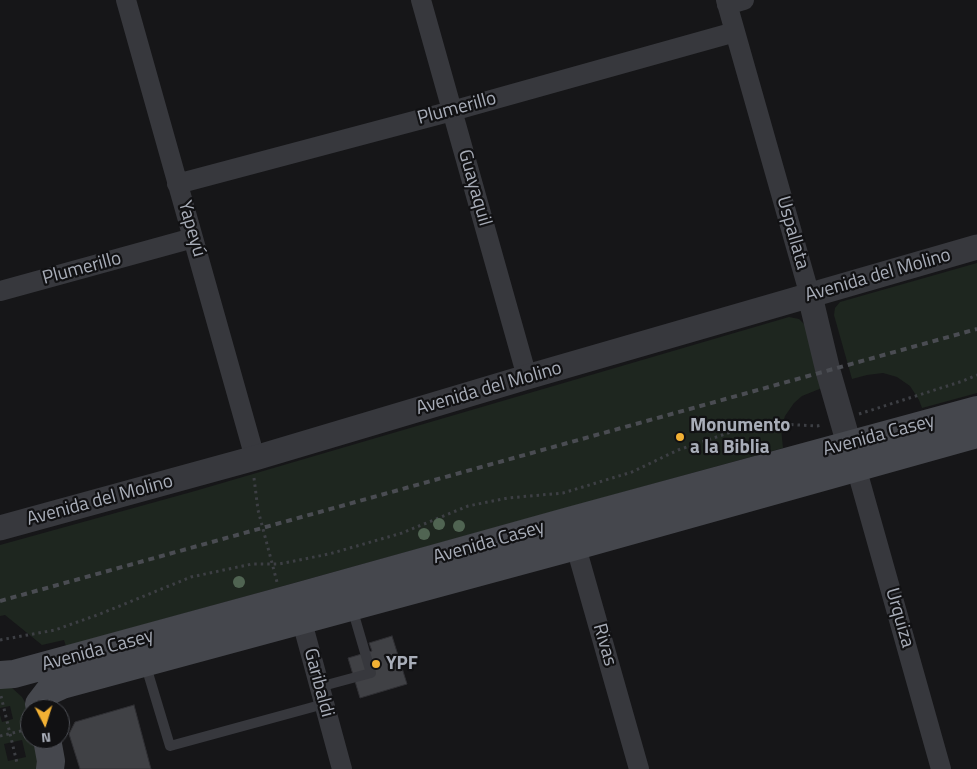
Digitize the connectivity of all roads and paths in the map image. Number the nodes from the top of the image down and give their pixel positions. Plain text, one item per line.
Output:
1 (126, 0) edge
2 (421, 0) edge
3 (732, 2) edge
4 (735, 32) junction
5 (452, 111) junction
6 (177, 184) junction
7 (194, 238) junction
8 (977, 247) edge
9 (0, 292) edge
10 (810, 296) junction
11 (977, 375) edge
12 (527, 377) junction
13 (977, 410) edge
14 (977, 434) edge
15 (849, 444) junction
16 (255, 458) junction
17 (0, 528) edge
18 (572, 533) junction
19 (272, 564) junction
20 (352, 607) junction
21 (298, 609) junction
22 (0, 640) edge
23 (145, 663) junction
24 (0, 675) edge
25 (0, 690) edge
26 (322, 696) junction
27 (35, 699) edge
28 (45, 699) edge
29 (20, 726) edge
30 (10, 733) junction
31 (0, 736) edge
32 (49, 749) edge
33 (17, 763) dead end
34 (50, 769) edge
35 (342, 769) edge
36 (639, 769) edge
37 (941, 769) edge

1 - 6 street, Yapeyú
2 - 5 street, Guayaquil
3 - 4 street, Uspallata
4 - 5 street, Plumerillo
4 - 10 street, Uspallata
5 - 6 street, Plumerillo
5 - 12 street, Guayaquil
6 - 7 street, Yapeyú
7 - 9 street, Plumerillo
7 - 16 street, Yapeyú
8 - 10 street, Avenida del Molino
10 - 12 street, Avenida del Molino
10 - 15 street, Uspallata
11 - 15 path
12 - 16 street, Avenida del Molino
13 - 15 main road, Avenida Casey
14 - 15 main road, Avenida Casey
15 - 18 main road, Avenida Casey
15 - 19 path
15 - 37 street, Urquiza
16 - 17 street, Avenida del Molino
16 - 19 path
18 - 20 main road, Avenida Casey
18 - 21 main road, Avenida Casey
18 - 36 street, Rivas
19 - 21 path
19 - 22 path
20 - 21 main road, Avenida Casey
20 - 26 lane
21 - 23 main road, Avenida Casey
21 - 24 main road, Avenida Casey
21 - 26 street, Garibaldi
23 - 26 lane
23 - 28 main road, Avenida Casey
24 - 27 main road
25 - 30 path
26 - 35 street, Garibaldi
29 - 30 path
30 - 31 path
30 - 33 path
32 - 34 main road

